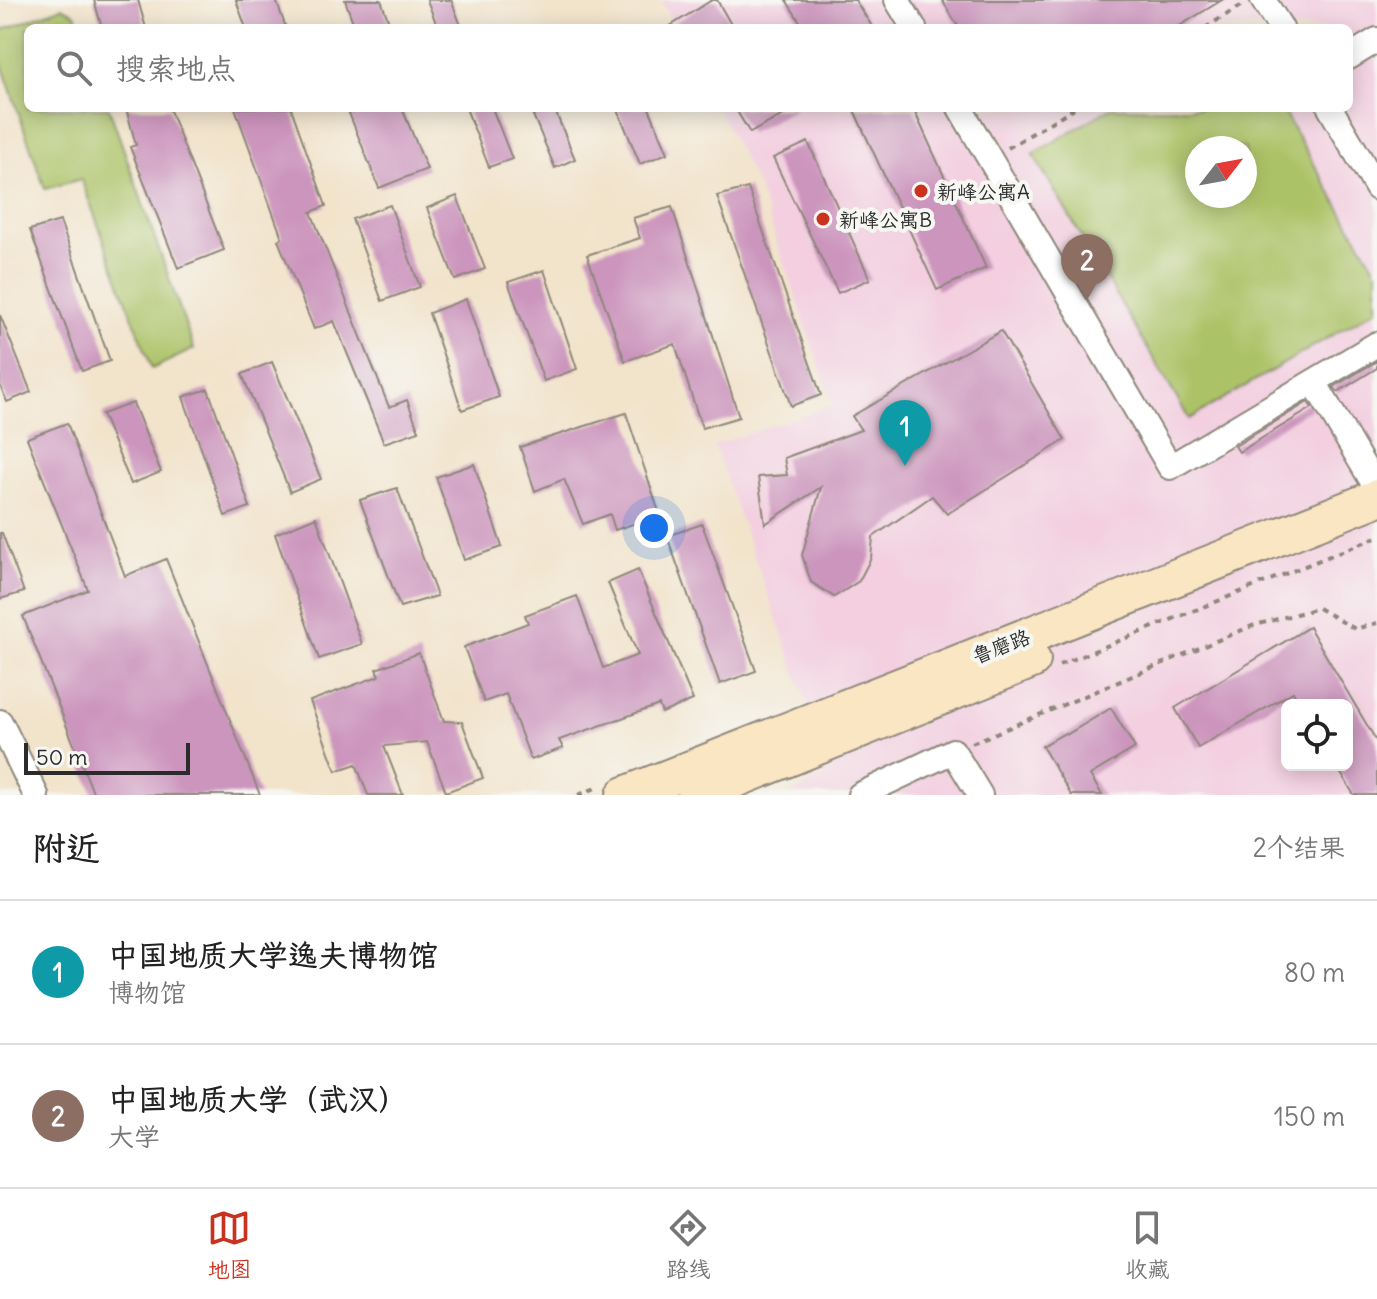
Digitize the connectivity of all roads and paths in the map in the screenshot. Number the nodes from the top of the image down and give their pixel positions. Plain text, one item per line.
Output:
1 (897, 0) edge
2 (1251, 0) edge
3 (1263, 0) edge
4 (912, 24) edge
5 (1212, 24) edge
6 (1278, 24) edge
7 (1377, 40) edge
8 (1353, 55) edge
9 (962, 112) edge
10 (1067, 112) edge
11 (1332, 112) edge
12 (990, 159) junction
13 (1377, 188) edge
14 (1377, 344) edge
15 (1314, 382) junction
16 (1377, 489) edge
17 (1377, 498) edge
18 (1377, 520) edge
19 (1377, 623) edge
20 (0, 722) edge
21 (953, 751) junction
22 (36, 795) edge
23 (625, 795) edge
24 (696, 795) edge
25 (860, 795) edge
26 (980, 795) edge

1 - 4 street
2 - 5 path
3 - 6 street
7 - 8 street
9 - 12 street
10 - 12 path
11 - 13 street
12 - 15 street
14 - 15 street
15 - 16 street
17 - 23 main road, 鲁磨路
18 - 24 main road, 鲁磨路
19 - 21 path
20 - 22 street
21 - 25 street
21 - 26 street

